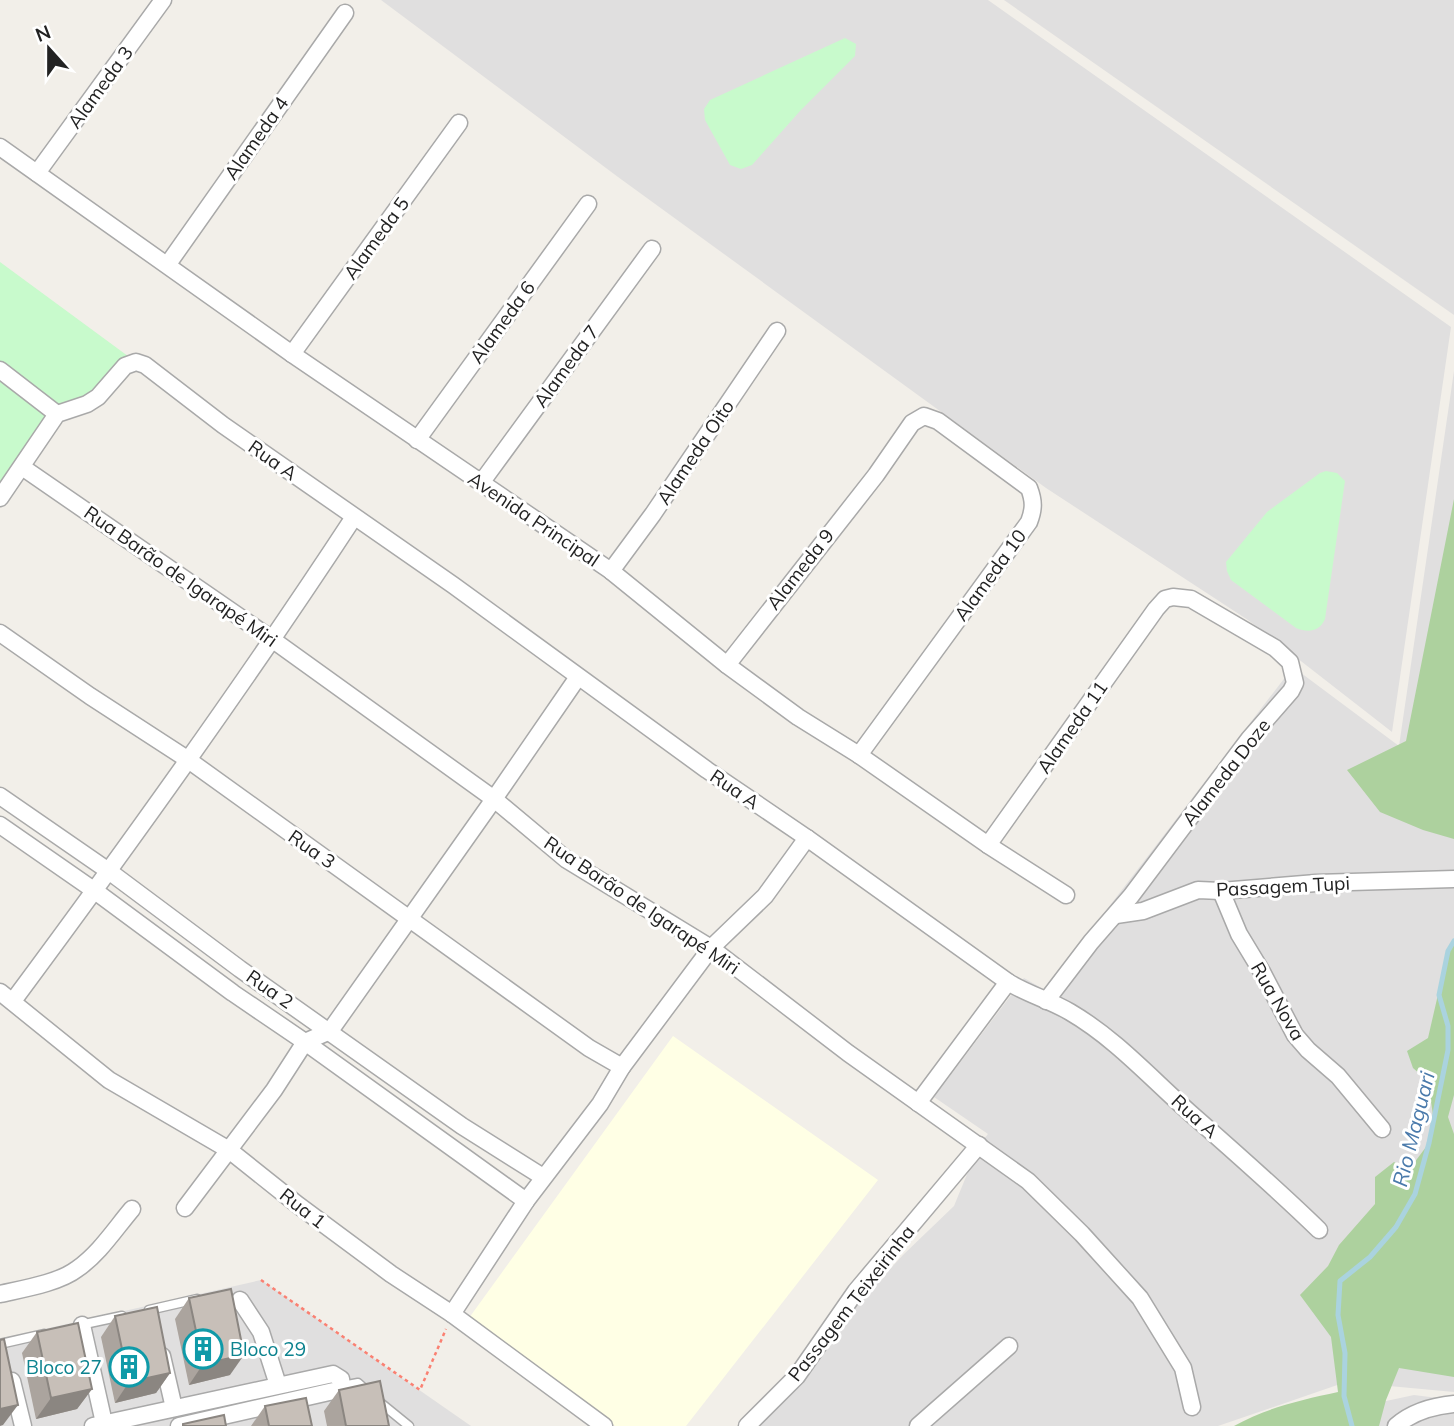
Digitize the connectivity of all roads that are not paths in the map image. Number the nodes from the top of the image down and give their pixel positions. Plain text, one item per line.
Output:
1 (163, 0) edge
2 (345, 13) dead end
3 (459, 123) dead end
4 (0, 147) edge
5 (37, 173) junction
6 (589, 204) dead end
7 (652, 249) dead end
8 (168, 264) junction
9 (776, 331) dead end
10 (292, 354) junction
11 (0, 370) edge
12 (57, 414) junction
13 (417, 440) junction
14 (22, 467) junction
15 (876, 475) joint
16 (481, 483) junction
17 (0, 498) edge
18 (354, 517) junction
19 (611, 571) junction
20 (1156, 609) joint
21 (0, 633) edge
22 (273, 640) junction
23 (727, 665) junction
24 (578, 677) junction
25 (859, 755) junction
26 (187, 759) junction
27 (0, 796) edge
28 (494, 799) junction
29 (0, 825) edge
30 (807, 838) junction
31 (988, 845) junction
32 (110, 872) junction
33 (1454, 879) edge
34 (95, 891) junction
35 (1221, 891) junction
36 (1066, 895) dead end
37 (1116, 915) junction
38 (409, 918) junction
39 (711, 948) junction
40 (1008, 982) junction
41 (7, 997) edge
42 (1046, 1001) junction
43 (330, 1031) junction
44 (305, 1042) junction
45 (622, 1067) junction
46 (918, 1103) junction
47 (1382, 1129) dead end
48 (979, 1145) junction
49 (229, 1150) junction
50 (543, 1177) junction
51 (526, 1201) junction
52 (186, 1208) dead end
53 (132, 1209) dead end
54 (1319, 1230) dead end
55 (0, 1294) edge
56 (211, 1296) edge
57 (236, 1298) edge
58 (128, 1314) edge
59 (149, 1314) edge
60 (452, 1314) junction
61 (75, 1327) joint
62 (55, 1331) edge
63 (160, 1346) edge
64 (1009, 1346) dead end
65 (5, 1353) edge
66 (342, 1386) junction
67 (271, 1387) junction
68 (302, 1398) junction
69 (1454, 1404) edge
70 (268, 1406) junction
71 (174, 1408) junction
72 (1192, 1408) dead end
73 (307, 1417) edge
74 (226, 1421) edge
75 (98, 1425) edge
76 (23, 1426) edge
77 (179, 1426) edge
78 (409, 1426) edge
79 (604, 1426) edge
80 (747, 1426) edge
81 (918, 1426) edge
82 (1396, 1426) edge

1 - 5 street, Alameda 3
2 - 8 street, Alameda 4
3 - 10 street, Alameda 5
4 - 5 street, Avenida Principal
5 - 8 street, Avenida Principal
6 - 13 street, Alameda 6
7 - 16 street, Alameda 7
8 - 10 street, Avenida Principal
9 - 19 street, Alameda Oito
10 - 13 street, Avenida Principal
11 - 12 street
12 - 14 street
12 - 18 street, Rua A
13 - 16 street, Avenida Principal
14 - 17 street
14 - 22 street, Rua Barão de Igarapé Miri
15 - 23 street, Alameda 9
15 - 25 street, Alameda 10
16 - 19 street, Avenida Principal
18 - 22 street
18 - 24 street, Rua A
19 - 23 street, Avenida Principal
20 - 31 street, Alameda 11
20 - 37 street, Alameda Doze
21 - 26 street, Rua 3
22 - 26 street
22 - 28 street, Rua Barão de Igarapé Miri
23 - 25 street, Avenida Principal
24 - 28 street
24 - 30 street, Rua A
25 - 31 street, Avenida Principal
26 - 32 street
26 - 38 street, Rua 3
27 - 32 street, Rua 2
28 - 38 street
28 - 39 street, Rua Barão de Igarapé Miri
29 - 34 street, Rua 2
30 - 39 street
30 - 40 street, Rua A
31 - 36 street, Avenida Principal
32 - 34 street
32 - 43 street, Rua 2
33 - 35 street, Passagem Tupi
34 - 41 street
34 - 44 street, Rua 2
35 - 37 street, Passagem Tupi
35 - 47 street, Rua Nova
37 - 42 street, Alameda Doze
38 - 43 street
38 - 45 street, Rua 3
39 - 45 street
39 - 46 street, Rua Barão de Igarapé Miri
40 - 42 street, Rua A
40 - 46 street
41 - 49 street, Rua 1
42 - 54 street, Rua A
43 - 44 street
43 - 50 street, Rua 2
44 - 49 street
44 - 51 street, Rua 2
45 - 50 street
46 - 48 street, Rua Barão de Igarapé Miri
48 - 72 street, Rua Barão de Igarapé Miri
48 - 80 street, Passagem Teixeirinha
49 - 52 street
49 - 60 street, Rua 1
50 - 51 street
51 - 60 street
53 - 55 street
56 - 59 lane
57 - 67 street
58 - 61 lane
60 - 79 street, Rua 1
61 - 75 street
62 - 65 lane
63 - 71 street
64 - 81 street
65 - 76 street
66 - 67 street
66 - 68 street
66 - 78 lane
67 - 70 street
67 - 71 street
68 - 70 street
68 - 73 street
69 - 82 street
70 - 74 street
71 - 75 street
74 - 77 street

